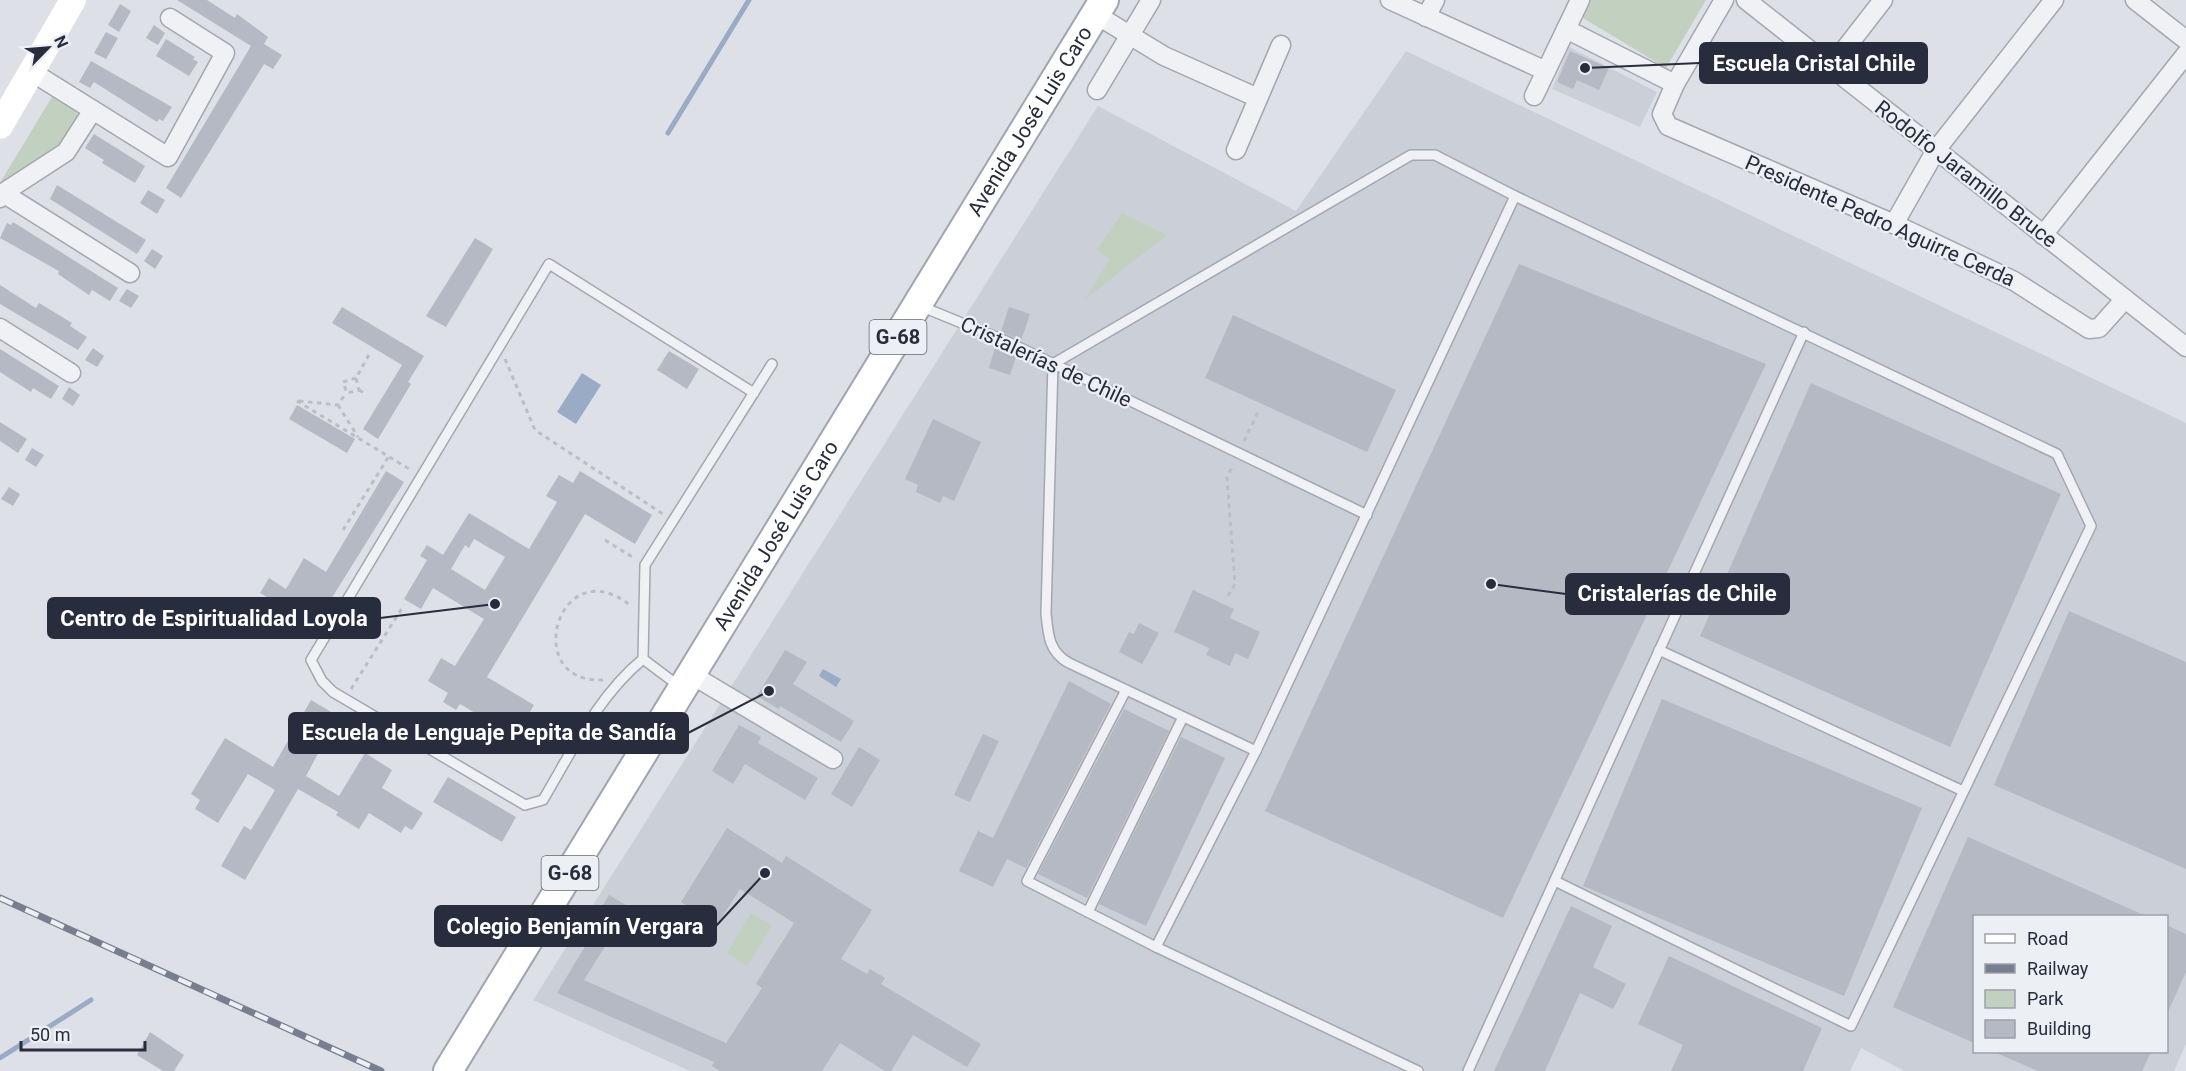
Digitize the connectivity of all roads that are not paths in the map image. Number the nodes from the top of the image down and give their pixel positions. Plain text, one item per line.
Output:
1 (73, 0) edge
2 (1151, 0) edge
3 (1390, 0) edge
4 (1435, 0) edge
5 (1580, 0) edge
6 (1724, 0) edge
7 (1746, 0) edge
8 (1883, 0) edge
9 (2054, 0) edge
10 (2135, 0) edge
11 (1100, 7) edge
12 (1426, 17) junction
13 (170, 18) dead end
14 (1566, 29) junction
15 (1129, 35) junction
16 (2186, 40) edge
17 (1281, 45) dead end
18 (2186, 54) edge
19 (1831, 67) junction
20 (1546, 71) junction
21 (32, 72) junction
22 (1675, 84) junction
23 (1097, 90) dead end
24 (1534, 96) dead end
25 (1258, 98) junction
26 (93, 110) junction
27 (0, 126) edge
28 (1236, 150) dead end
29 (1936, 150) junction
30 (2, 195) edge
31 (1515, 196) junction
32 (1894, 224) junction
33 (2043, 235) junction
34 (130, 273) dead end
35 (2125, 299) junction
36 (918, 305) junction
37 (0, 328) edge
38 (1804, 332) junction
39 (2186, 347) edge
40 (1053, 363) junction
41 (772, 364) dead end
42 (71, 373) dead end
43 (754, 393) junction
44 (1367, 515) junction
45 (1659, 650) junction
46 (643, 659) junction
47 (688, 682) junction
48 (1126, 690) junction
49 (1183, 717) junction
50 (1256, 751) junction
51 (833, 759) dead end
52 (1963, 791) junction
53 (1555, 881) junction
54 (1088, 912) junction
55 (1156, 947) junction
56 (448, 1071) edge
57 (1418, 1071) edge
58 (1468, 1071) edge

1 - 21 main road
2 - 15 street
3 - 12 street
4 - 12 street
5 - 14 street
6 - 22 street
7 - 19 street, Rodolfo Jaramillo Bruce
8 - 19 street
9 - 29 street
10 - 16 street
11 - 15 street
11 - 36 main road, Avenida José Luis Caro / G-68
12 - 20 street
13 - 26 street
14 - 20 street
14 - 22 street
15 - 23 street
15 - 25 street
17 - 25 street
18 - 33 street
19 - 29 street, Rodolfo Jaramillo Bruce
20 - 24 street
21 - 26 street
21 - 27 main road
22 - 32 street, Presidente Pedro Aguirre Cerda
25 - 28 street
26 - 30 street
29 - 32 street
29 - 33 street, Rodolfo Jaramillo Bruce
30 - 34 street
31 - 38 lane
31 - 40 lane
31 - 44 lane
32 - 35 street, Presidente Pedro Aguirre Cerda
33 - 35 street, Rodolfo Jaramillo Bruce
35 - 39 street, Rodolfo Jaramillo Bruce
36 - 40 lane, Cristalerías de Chile
36 - 47 main road, Avenida José Luis Caro / G-68
37 - 42 street
38 - 45 lane
38 - 52 lane
40 - 44 lane, Cristalerías de Chile
40 - 48 lane
41 - 43 lane
43 - 46 lane
43 - 46 lane
44 - 50 lane
45 - 52 lane
45 - 53 lane
46 - 47 lane
47 - 51 street
47 - 56 main road, Avenida José Luis Caro / G-68
48 - 49 lane
48 - 54 lane
49 - 50 lane
49 - 54 lane
50 - 55 lane
52 - 53 lane
53 - 58 lane
54 - 55 lane
55 - 57 lane

